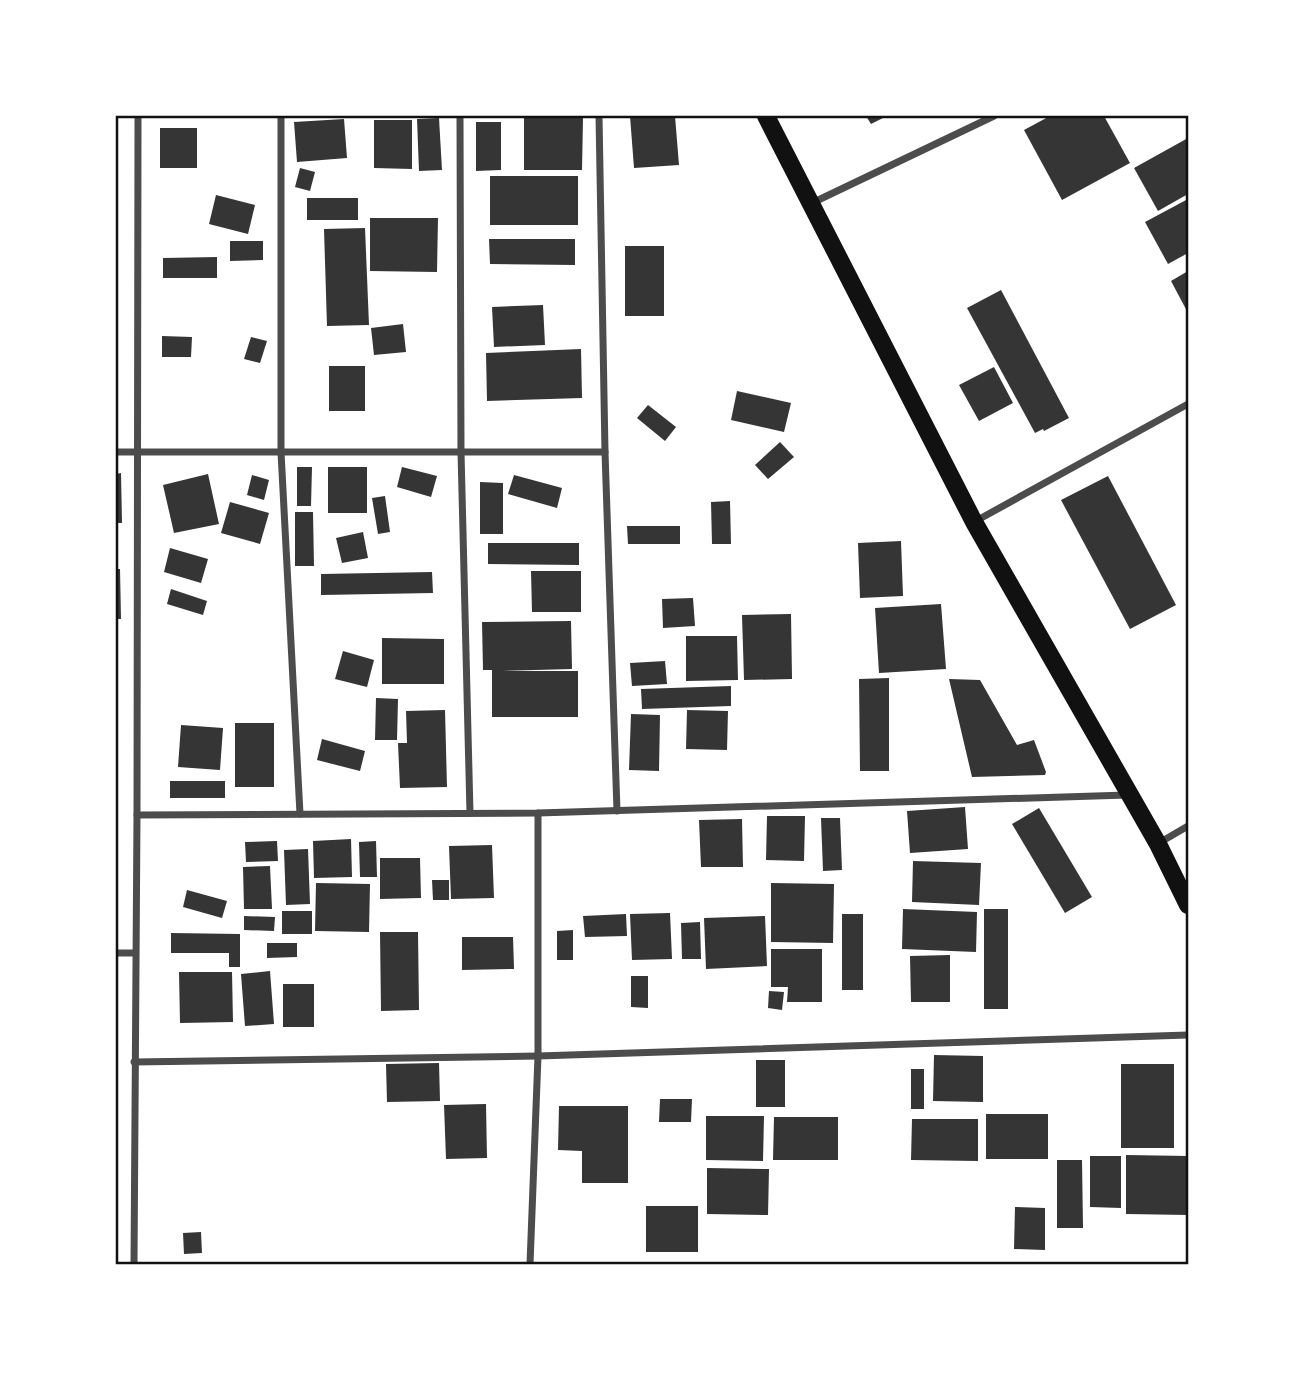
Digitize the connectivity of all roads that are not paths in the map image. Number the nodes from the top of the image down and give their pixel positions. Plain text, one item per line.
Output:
1 (138, 116) edge
2 (281, 116) edge
3 (460, 116) edge
4 (599, 116) edge
5 (766, 116) edge
6 (994, 116) edge
7 (812, 203) junction
8 (1188, 404) edge
9 (116, 452) edge
10 (138, 452) junction
11 (281, 452) junction
12 (461, 452) junction
13 (605, 452) junction
14 (974, 522) junction
15 (1129, 794) junction
16 (617, 811) junction
17 (470, 813) junction
18 (538, 813) junction
19 (137, 814) junction
20 (300, 814) junction
21 (1188, 826) edge
22 (1158, 844) junction
23 (1188, 905) edge
24 (116, 953) edge
25 (135, 953) junction
26 (1188, 1035) edge
27 (538, 1056) junction
28 (134, 1062) junction
29 (134, 1265) edge
30 (530, 1265) edge

1 - 10 street
2 - 11 street
3 - 12 street
4 - 13 street
5 - 7 main road
6 - 7 street
7 - 14 main road
8 - 14 street
9 - 10 street
10 - 11 street
10 - 19 street
11 - 12 street
11 - 20 street
12 - 13 street
12 - 17 street
13 - 16 street
14 - 15 main road
15 - 16 street
15 - 22 main road
16 - 18 street
17 - 18 street
17 - 20 street
18 - 27 street
19 - 20 street
19 - 25 street
21 - 22 street
22 - 23 main road
24 - 25 street
25 - 28 street
26 - 27 street
27 - 28 street
27 - 30 street
28 - 29 street

